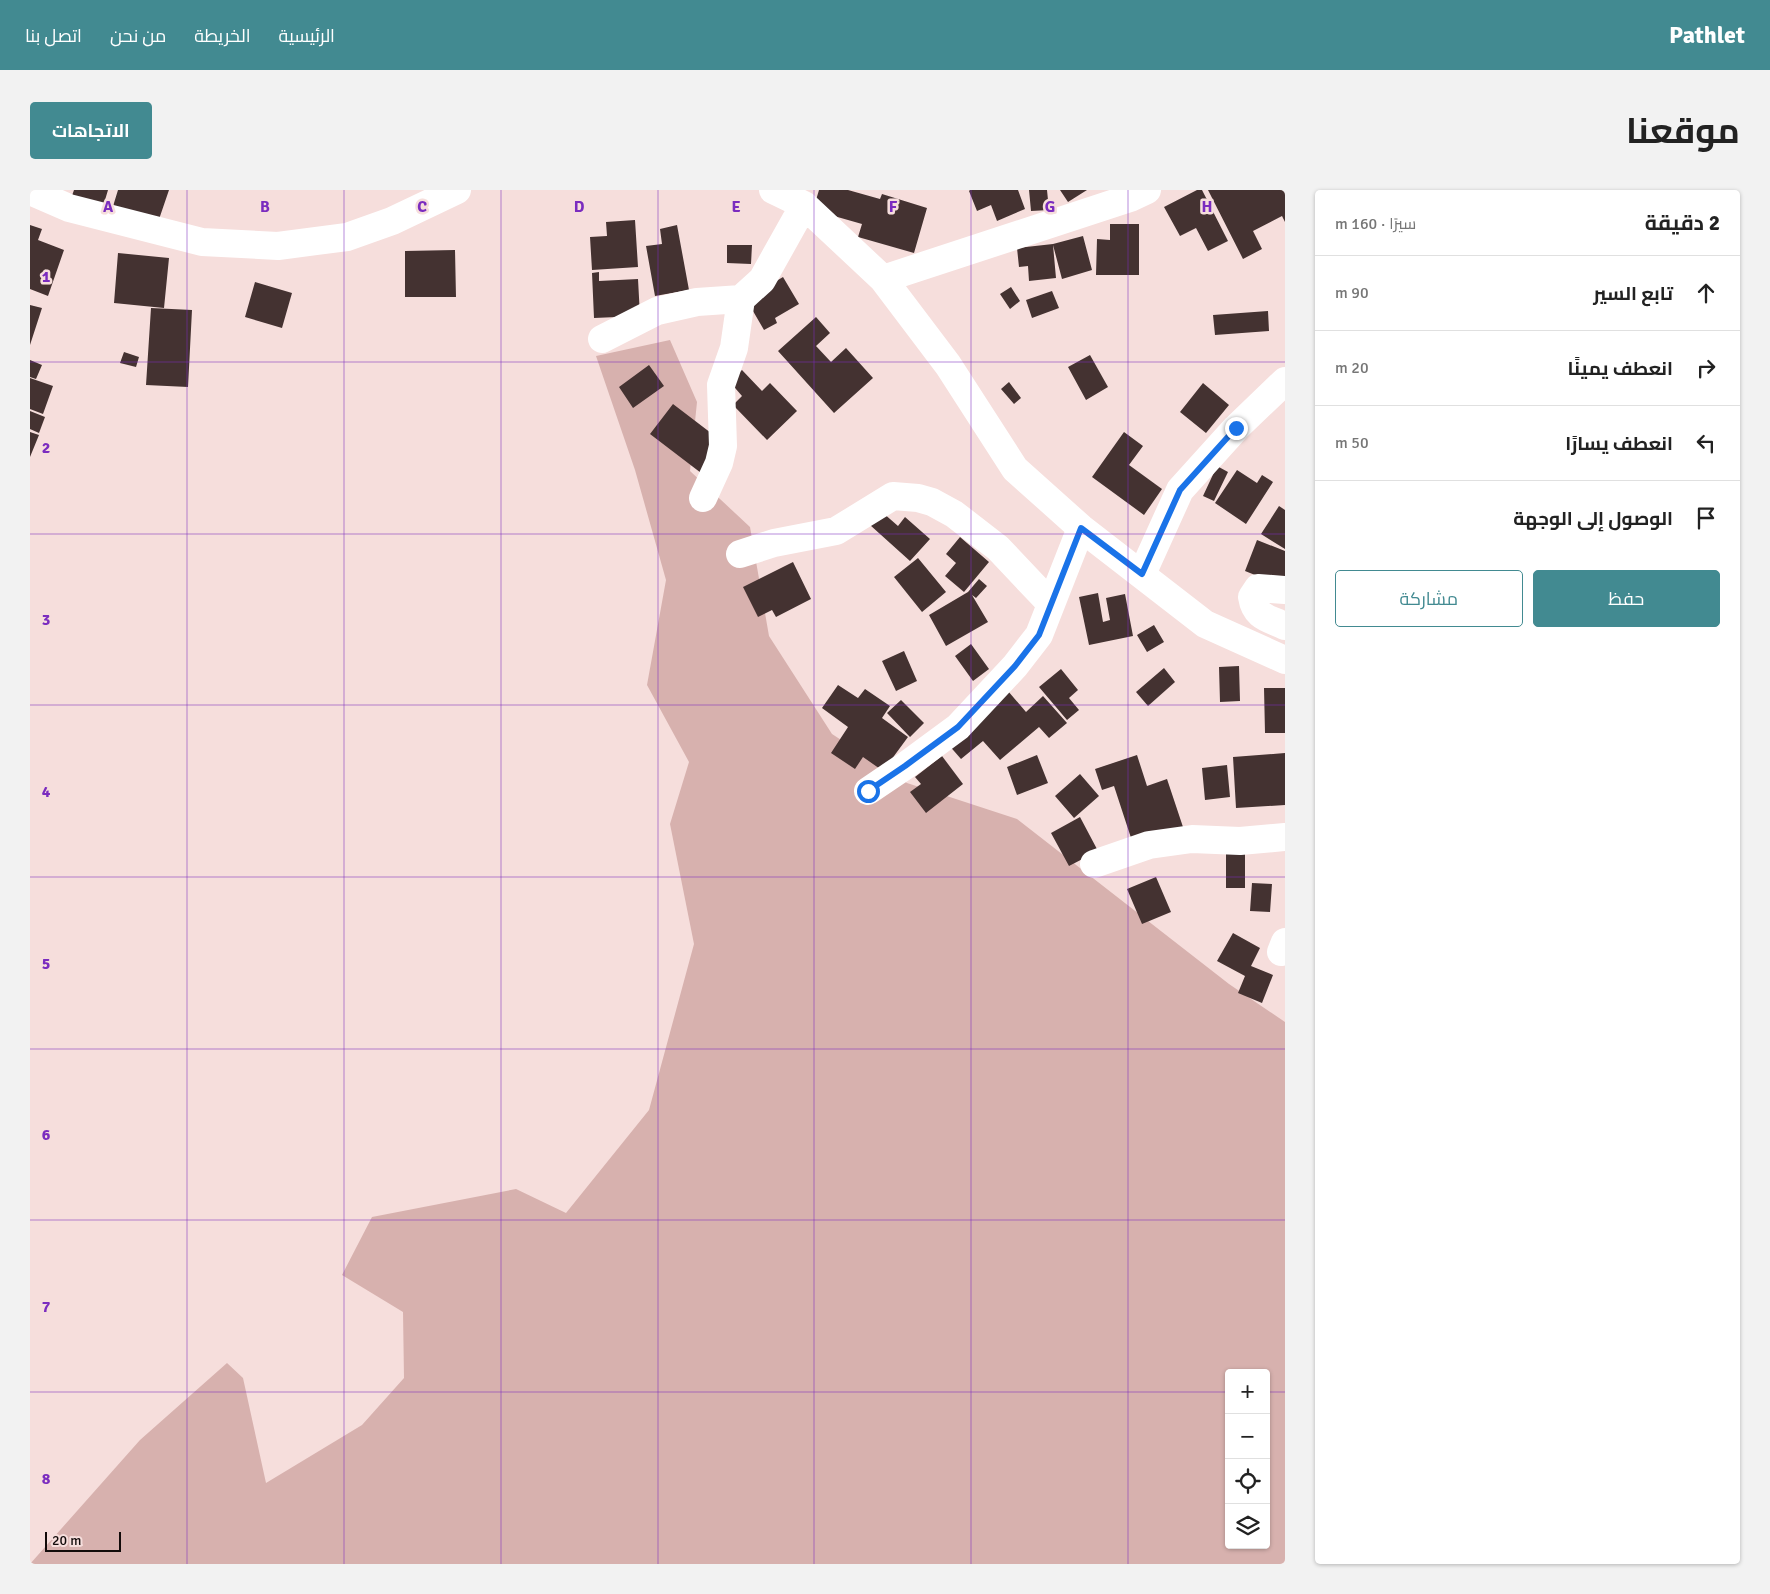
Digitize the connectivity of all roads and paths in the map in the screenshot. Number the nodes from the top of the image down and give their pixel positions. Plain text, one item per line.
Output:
1 (773, 190) edge
2 (1147, 190) edge
3 (30, 191) edge
4 (450, 192) edge
5 (804, 205) junction
6 (882, 279) junction
7 (741, 299) junction
8 (602, 339) dead end
9 (1285, 381) edge
10 (703, 498) dead end
11 (1081, 528) junction
12 (740, 554) dead end
13 (1142, 574) junction
14 (1285, 590) edge
15 (1051, 604) junction
16 (1285, 626) edge
17 (1285, 660) edge
18 (868, 791) dead end
19 (1285, 837) edge
20 (1094, 864) dead end

1 - 5 street
2 - 6 street
3 - 4 street
5 - 6 street
5 - 7 street
6 - 11 street
7 - 8 street
7 - 10 street
9 - 13 street
11 - 13 street
11 - 15 street
12 - 15 street
13 - 17 street
14 - 16 street
15 - 18 street
19 - 20 street

